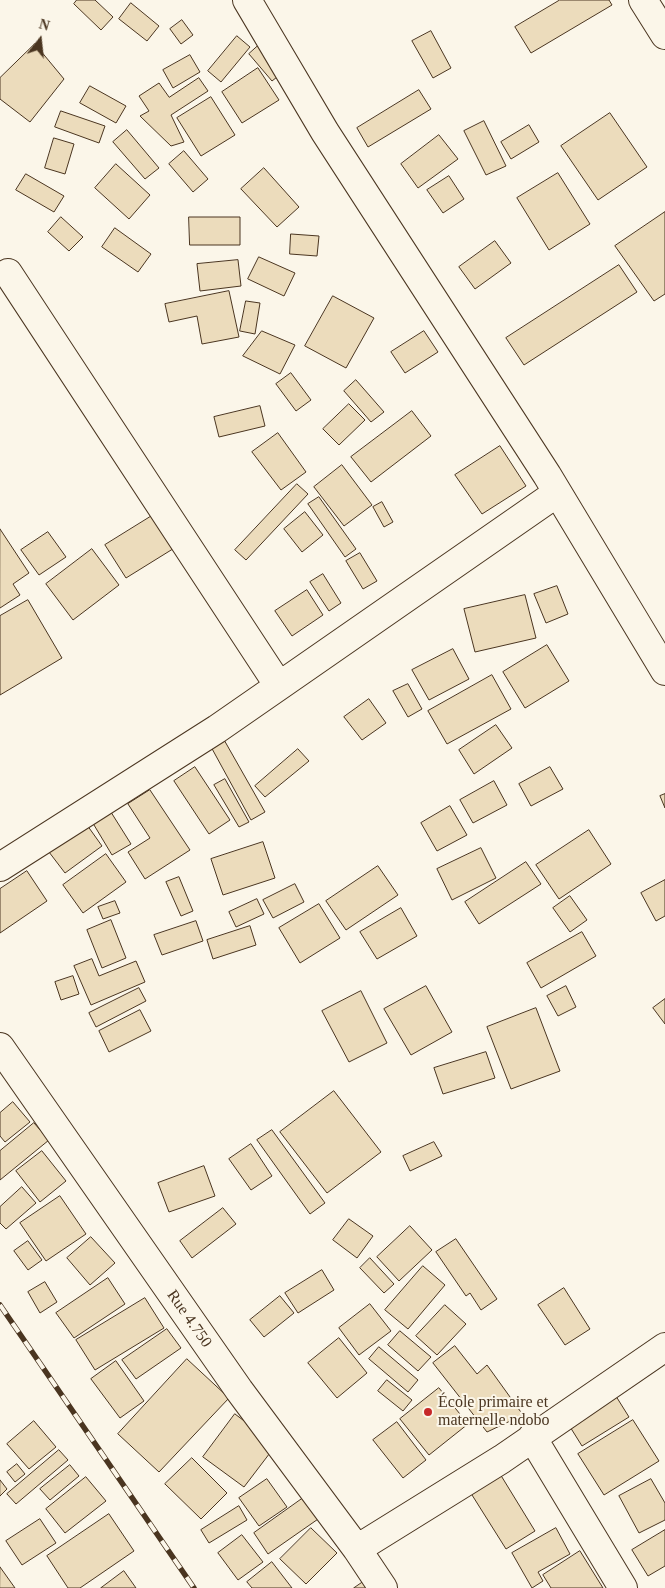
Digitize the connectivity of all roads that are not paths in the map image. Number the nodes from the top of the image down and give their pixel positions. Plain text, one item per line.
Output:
1 (247, 0) edge
2 (643, 0) edge
3 (665, 35) edge
4 (8, 273) dead end
5 (558, 493) junction
6 (665, 671) edge
7 (279, 686) junction
8 (0, 866) edge
9 (0, 1047) edge
10 (665, 1347) edge
11 (532, 1437) junction
12 (357, 1549) junction
13 (383, 1588) edge
14 (623, 1588) edge

1 - 5 street
2 - 3 street
4 - 7 street
5 - 6 street
5 - 7 street
7 - 8 street
9 - 12 street, Rue 4.750
10 - 11 street
11 - 12 street
11 - 14 street
12 - 13 street, Rue 4.750

